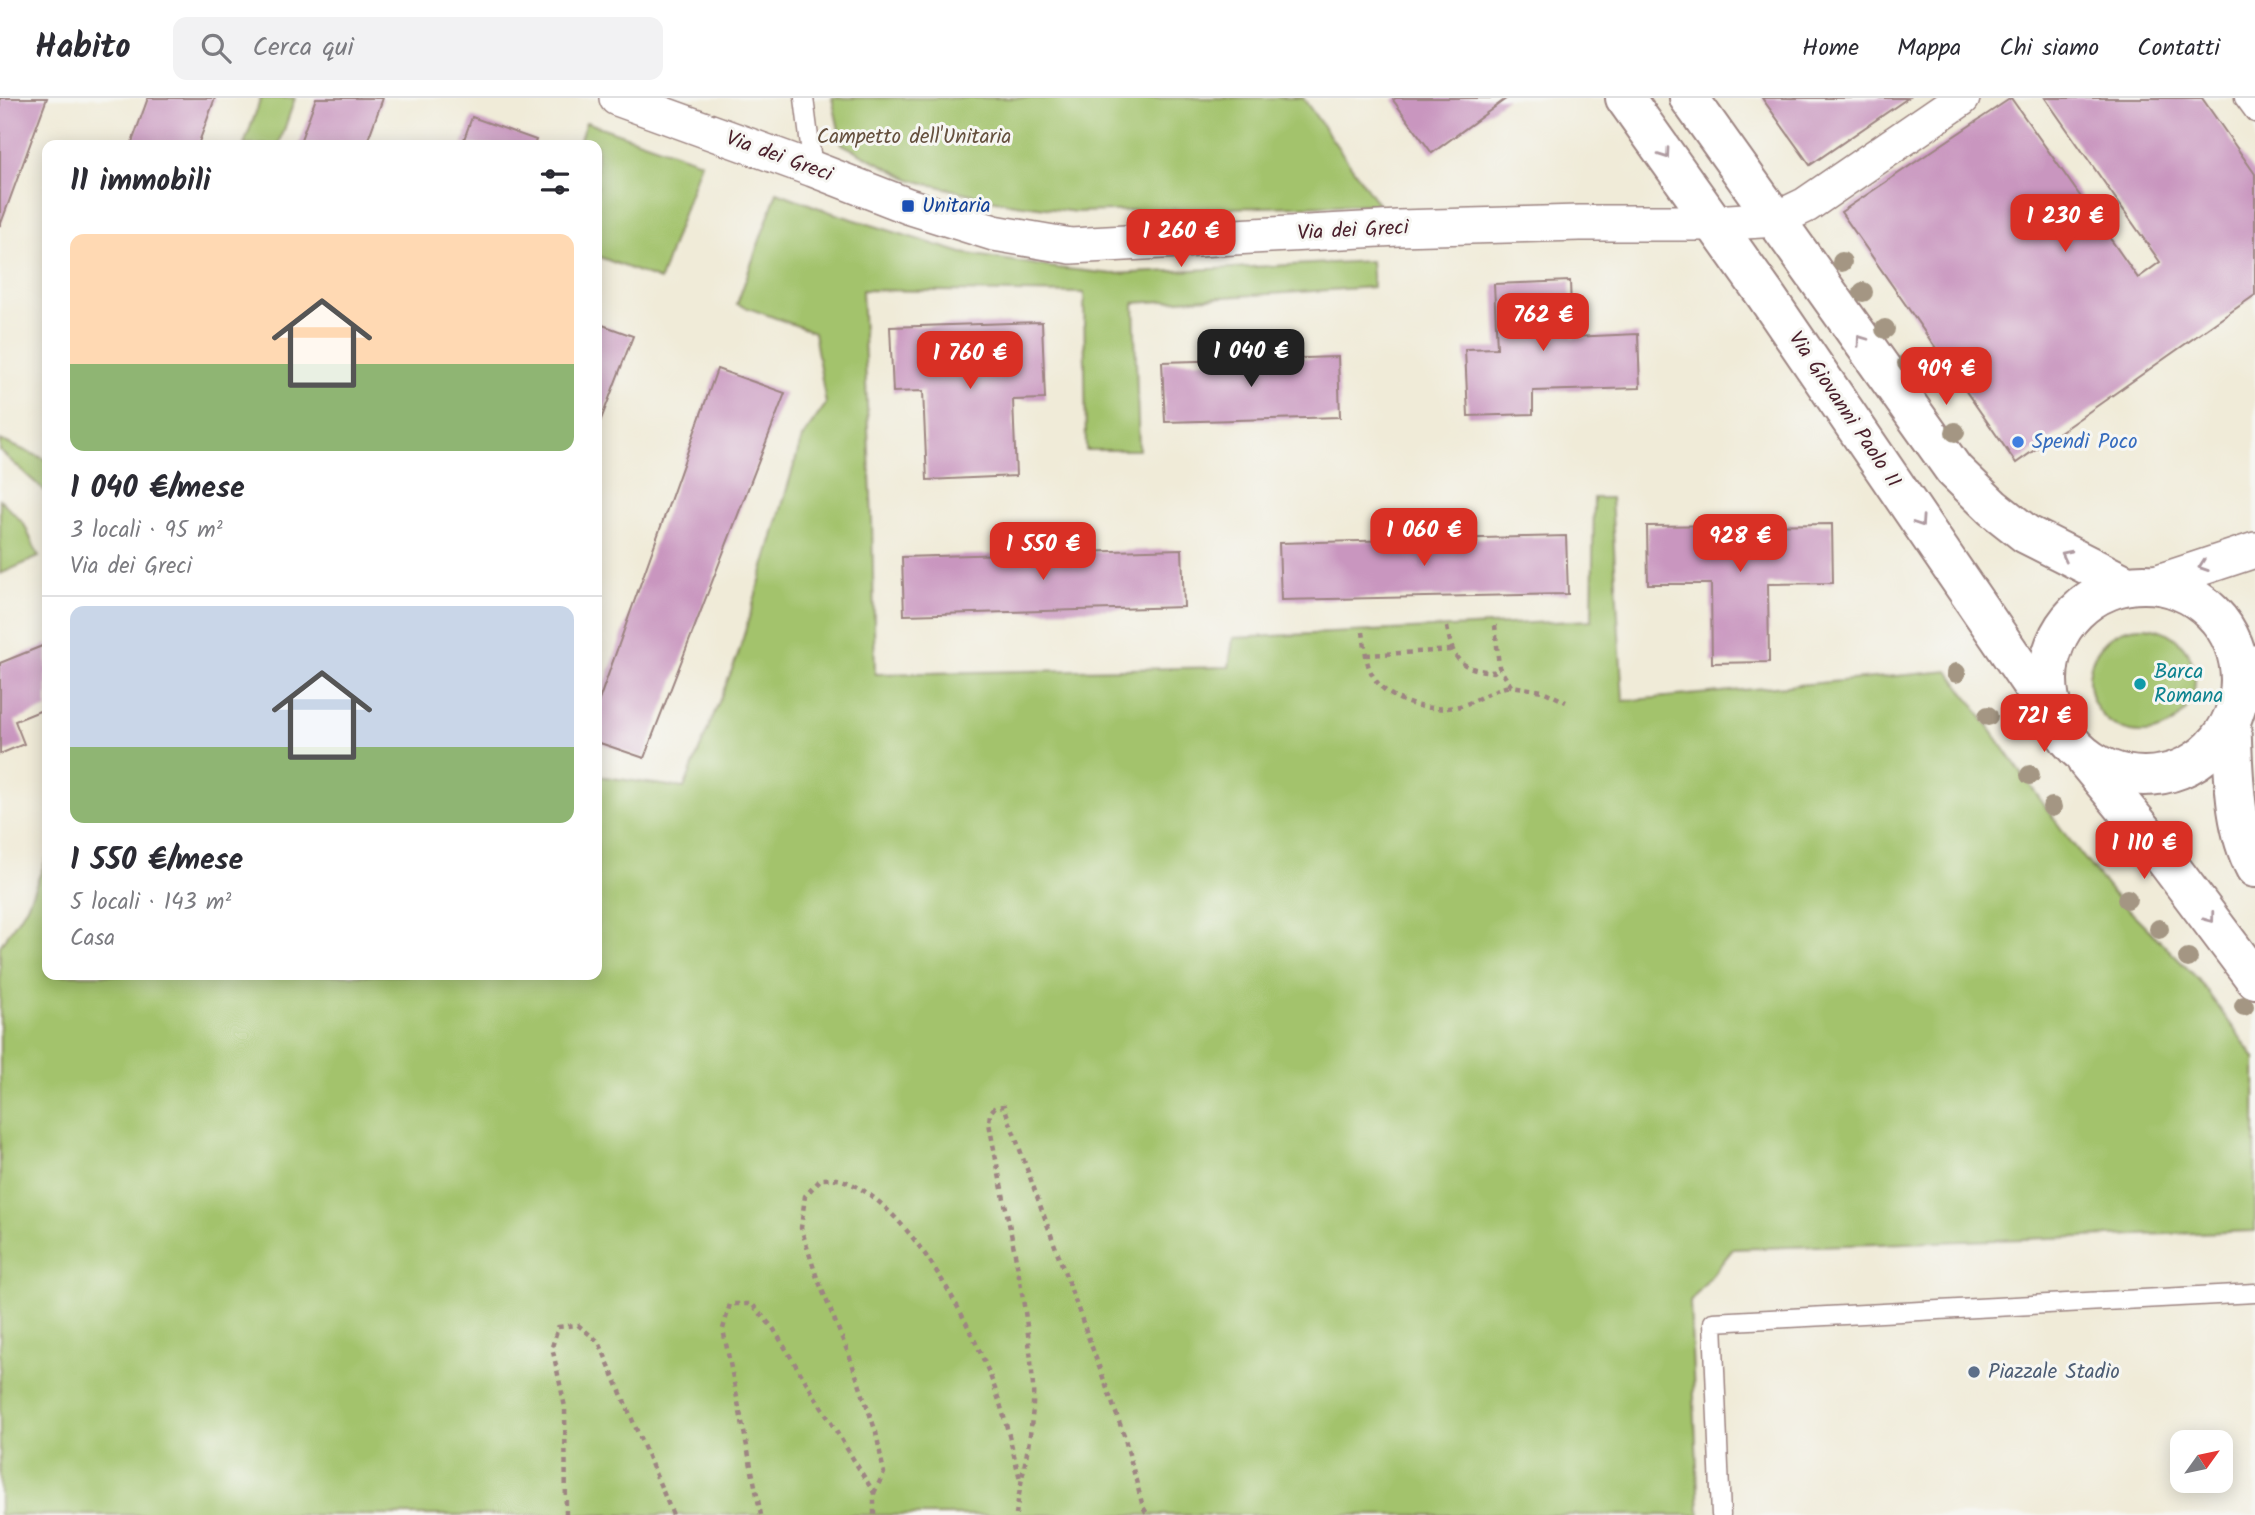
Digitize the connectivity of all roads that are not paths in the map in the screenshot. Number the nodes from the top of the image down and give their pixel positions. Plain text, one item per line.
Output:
1 (617, 98) edge
2 (804, 98) edge
3 (1625, 98) edge
4 (1689, 98) edge
5 (1962, 98) edge
6 (2244, 98) edge
7 (2255, 113) edge
8 (813, 169) junction
9 (1777, 219) junction
10 (1713, 223) junction
11 (2255, 551) edge
12 (2139, 584) junction
13 (2255, 663) edge
14 (2235, 711) junction
15 (2068, 737) junction
16 (2255, 868) edge
17 (2255, 979) edge
18 (2255, 1293) edge
19 (1721, 1515) edge

1 - 8 street, Via dei Greci
2 - 8 lane
3 -> 10 street, Via Giovanni Paolo II
4 - 9 street
5 - 9 street
6 - 7 lane
8 - 10 street, Via dei Greci
9 - 10 street, Via dei Greci
12 -> 9 street
10 -> 15 street, Via Giovanni Paolo II
11 -> 12 street
12 - 14 street
12 - 15 street
13 - 14 street
14 - 15 street
14 - 16 street
15 -> 17 street, Via Giovanni Paolo II
18 - 19 lane

